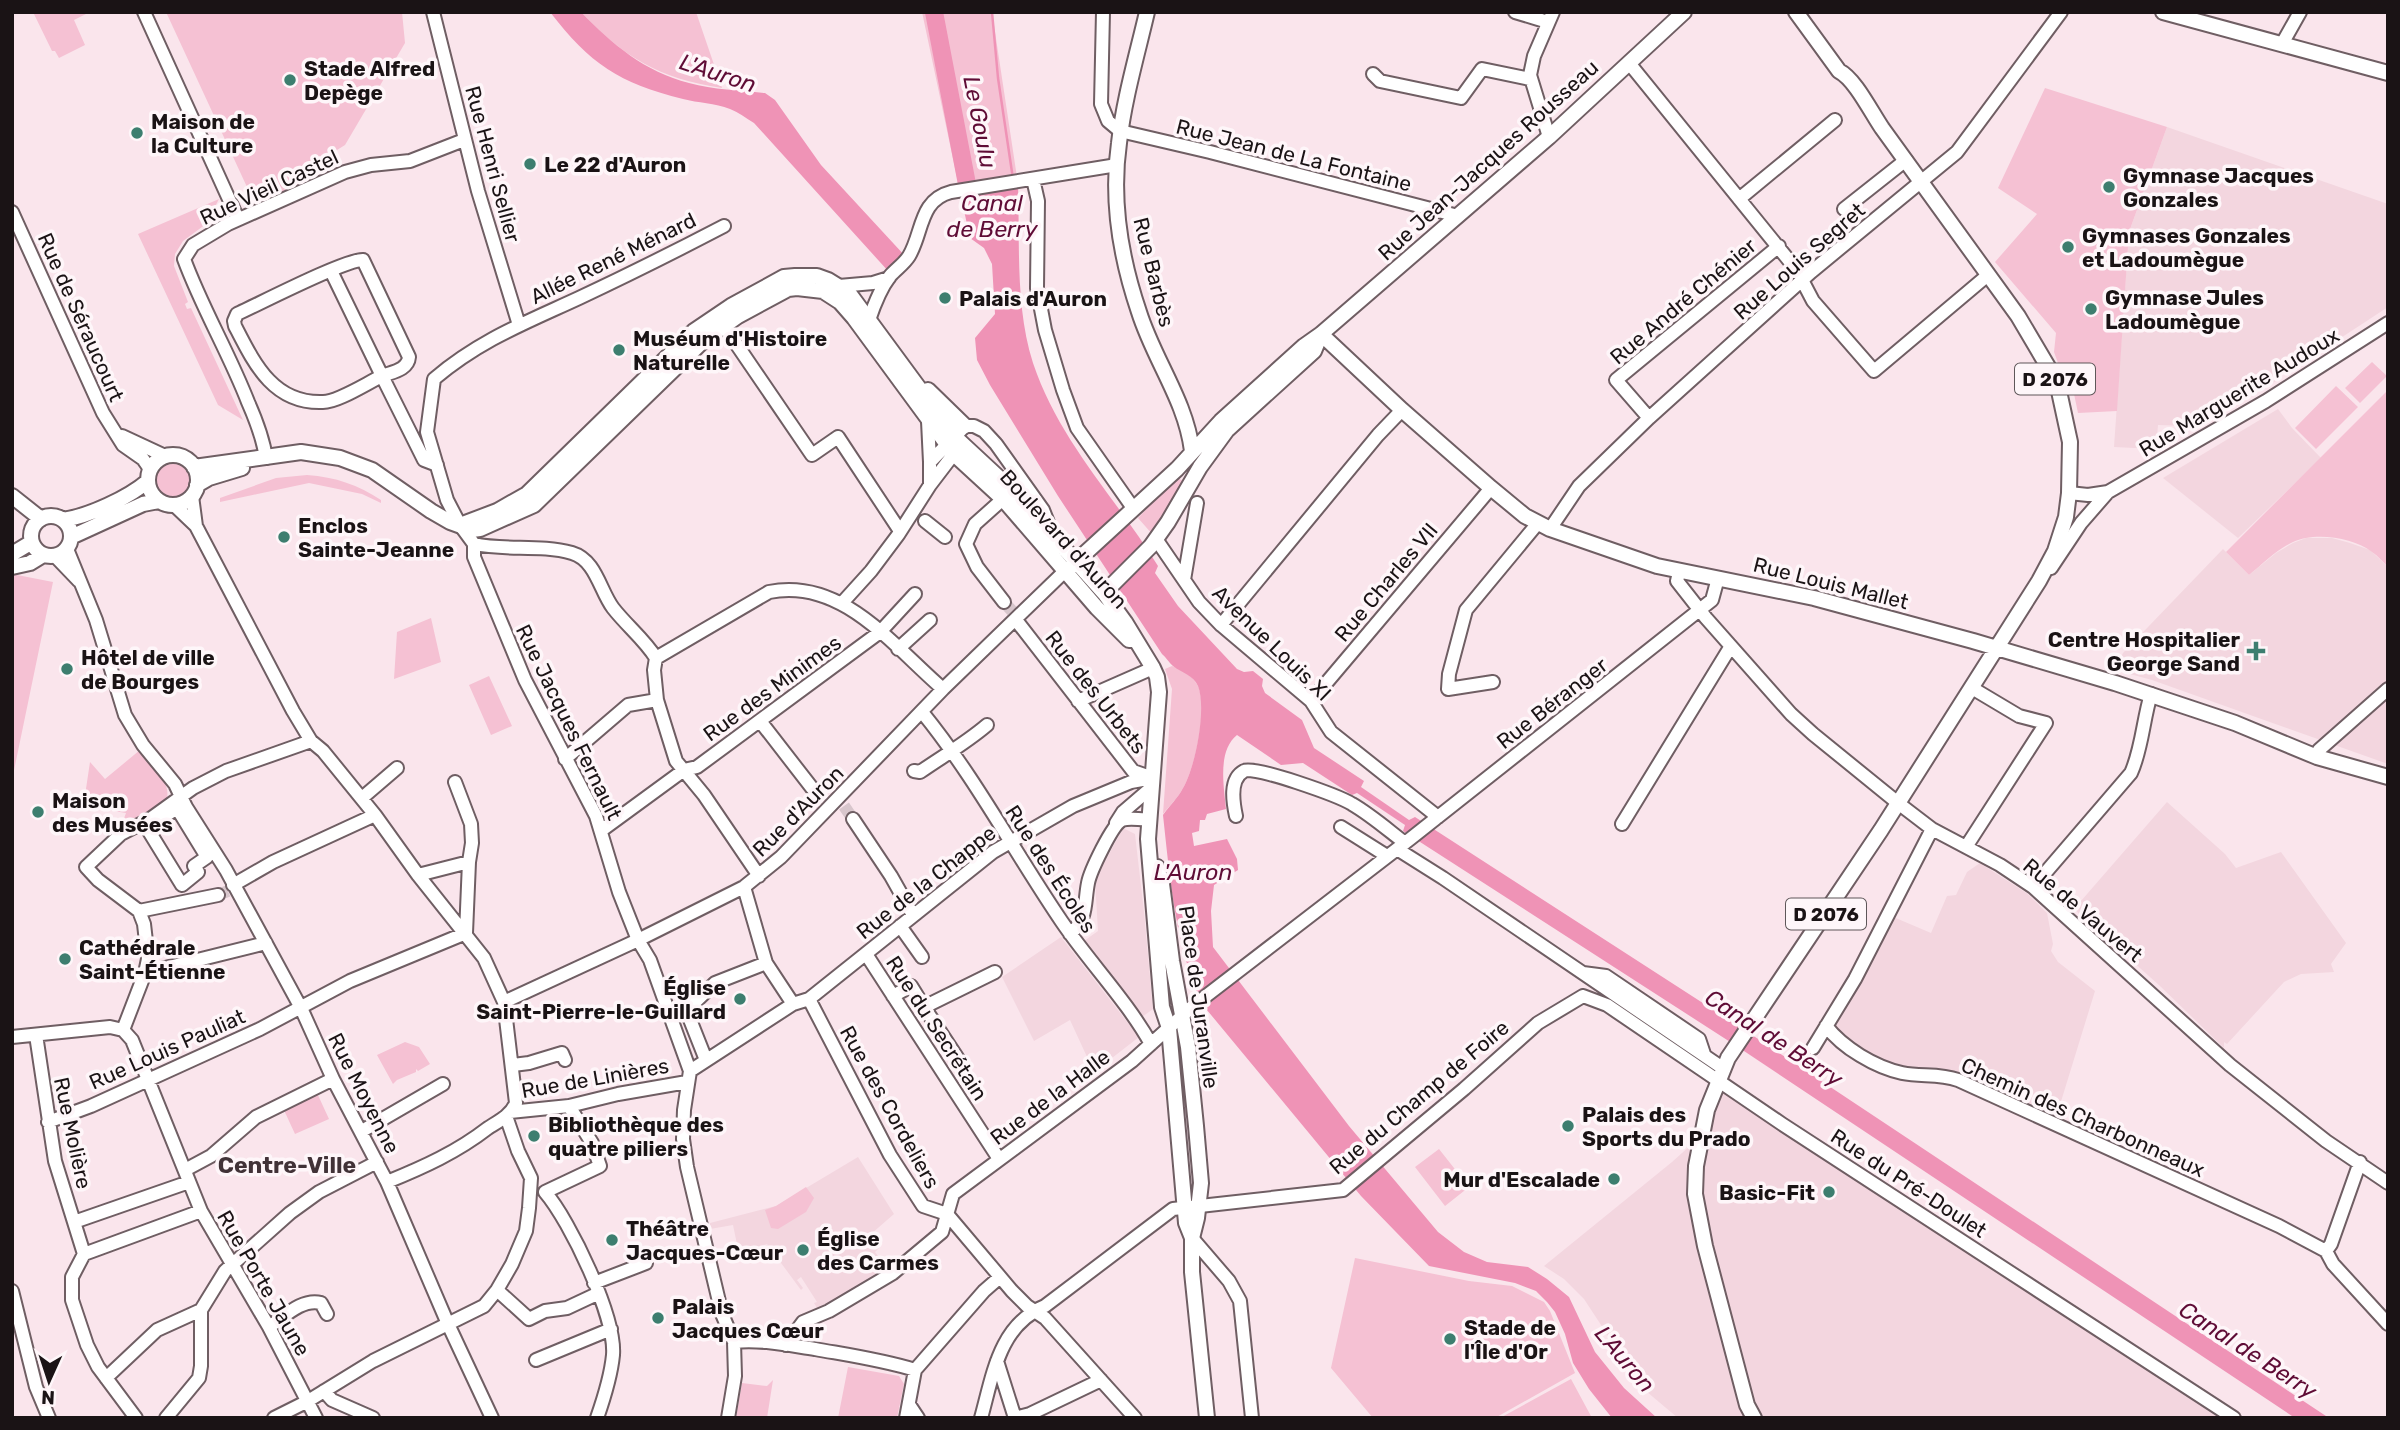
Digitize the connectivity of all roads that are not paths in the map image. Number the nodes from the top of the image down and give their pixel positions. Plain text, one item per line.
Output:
1 (144, 12) edge
2 (433, 12) edge
3 (1103, 12) edge
4 (1147, 12) edge
5 (1515, 12) edge
6 (1796, 12) edge
7 (2061, 12) edge
8 (2163, 12) edge
9 (2300, 12) edge
10 (1684, 13) edge
11 (1551, 17) edge
12 (2282, 44) junction
13 (1629, 63) junction
14 (2388, 73) edge
15 (1373, 74) dead end
16 (1530, 79) junction
17 (1835, 120) dead end
18 (1120, 131) junction
19 (1549, 137) junction
20 (464, 140) junction
21 (1906, 160) junction
22 (1117, 165) junction
23 (1027, 180) junction
24 (1922, 181) junction
25 (1740, 199) junction
26 (1844, 209) dead end
27 (12, 212) edge
28 (1458, 216) junction
29 (238, 219) junction
30 (724, 226) dead end
31 (1779, 246) junction
32 (331, 271) junction
33 (891, 276) junction
34 (1991, 278) junction
35 (1803, 279) junction
36 (839, 286) junction
37 (869, 320) junction
38 (234, 321) junction
39 (2388, 323) edge
40 (519, 325) junction
41 (724, 327) junction
42 (215, 330) junction
43 (1321, 334) junction
44 (382, 376) junction
45 (1402, 410) junction
46 (1649, 418) junction
47 (928, 421) junction
48 (118, 435) junction
49 (1202, 437) junction
50 (956, 441) junction
51 (165, 456) junction
52 (266, 458) junction
53 (930, 462) junction
54 (437, 465) junction
55 (194, 467) junction
56 (1177, 469) junction
57 (149, 475) junction
58 (1191, 483) junction
59 (930, 485) junction
60 (1491, 488) junction
61 (195, 490) junction
62 (2108, 492) junction
63 (2070, 493) junction
64 (12, 496) edge
65 (1003, 499) junction
66 (159, 500) junction
67 (12, 502) edge
68 (1197, 503) dead end
69 (174, 505) junction
70 (1130, 511) junction
71 (919, 516) junction
72 (63, 520) junction
73 (460, 524) junction
74 (196, 526) junction
75 (1544, 526) junction
76 (35, 530) junction
77 (900, 531) junction
78 (945, 537) dead end
79 (1053, 537) junction
80 (1154, 542) junction
81 (474, 544) junction
82 (59, 549) junction
83 (12, 554) edge
84 (12, 567) edge
85 (1071, 571) junction
86 (1679, 572) junction
87 (1718, 578) junction
88 (1184, 580) junction
89 (2038, 583) junction
90 (1109, 588) junction
91 (915, 594) dead end
92 (842, 603) junction
93 (1700, 610) junction
94 (1013, 613) junction
95 (930, 620) dead end
96 (1221, 625) junction
97 (880, 632) junction
98 (1731, 646) junction
99 (1997, 648) junction
100 (898, 649) junction
101 (1142, 653) junction
102 (656, 658) junction
103 (1153, 668) junction
104 (1493, 682) dead end
105 (1972, 688) junction
106 (943, 689) junction
107 (2388, 689) edge
108 (2151, 694) junction
109 (657, 700) junction
110 (1078, 701) junction
111 (1311, 701) junction
112 (922, 712) junction
113 (760, 721) junction
114 (986, 725) dead end
115 (311, 741) junction
116 (952, 749) junction
117 (2317, 757) junction
118 (565, 759) junction
119 (397, 768) dead end
120 (684, 770) junction
121 (914, 771) dead end
122 (2388, 777) edge
123 (455, 782) dead end
124 (1152, 783) junction
125 (812, 788) dead end
126 (187, 791) junction
127 (362, 798) junction
128 (1898, 803) junction
129 (177, 808) joint
130 (375, 815) junction
131 (1236, 816) dead end
132 (1438, 817) junction
133 (853, 818) tunnel mouth
134 (1149, 819) junction
135 (1116, 823) junction
136 (1622, 824) dead end
137 (1342, 827) dead end
138 (1933, 829) junction
139 (602, 830) junction
140 (1148, 839) junction
141 (1009, 842) junction
142 (1966, 846) junction
143 (1400, 847) junction
144 (469, 862) junction
145 (418, 875) junction
146 (759, 876) junction
147 (744, 887) junction
148 (2033, 887) junction
149 (228, 890) junction
150 (139, 911) junction
151 (913, 915) junction
152 (900, 926) junction
153 (466, 933) junction
154 (1070, 934) junction
155 (638, 940) junction
156 (266, 943) junction
157 (866, 954) junction
158 (922, 957) dead end
159 (766, 963) junction
160 (995, 972) dead end
161 (1579, 972) junction
162 (145, 973) junction
163 (1236, 974) joint
164 (893, 996) junction
165 (1583, 996) junction
166 (809, 999) junction
167 (504, 1002) junction
168 (793, 1004) junction
169 (924, 1007) junction
170 (301, 1008) junction
171 (1188, 1011) junction
172 (1826, 1026) junction
173 (123, 1030) junction
174 (1166, 1031) junction
175 (36, 1035) junction
176 (12, 1037) edge
177 (1151, 1044) junction
178 (1813, 1048) dead end
179 (958, 1059) dead end
180 (565, 1060) dead end
181 (706, 1060) junction
182 (513, 1065) junction
183 (1724, 1069) junction
184 (688, 1077) junction
185 (333, 1079) junction
186 (147, 1081) junction
187 (443, 1084) dead end
188 (569, 1106) junction
189 (508, 1114) junction
190 (48, 1122) junction
191 (362, 1131) junction
192 (1400, 1137) dead end
193 (1382, 1154) junction
194 (999, 1159) junction
195 (377, 1162) junction
196 (2360, 1162) junction
197 (187, 1176) junction
198 (387, 1182) junction
199 (2388, 1183) edge
200 (1187, 1200) junction
201 (201, 1211) junction
202 (947, 1214) junction
203 (74, 1223) junction
204 (1192, 1238) junction
205 (2326, 1251) junction
206 (84, 1254) junction
207 (646, 1263) dead end
208 (231, 1265) junction
209 (1000, 1277) junction
210 (597, 1288) junction
211 (497, 1290) junction
212 (12, 1291) edge
213 (201, 1310) junction
214 (1036, 1310) junction
215 (327, 1314) dead end
216 (448, 1324) junction
217 (2388, 1324) edge
218 (269, 1327) junction
219 (611, 1329) junction
220 (734, 1342) junction
221 (786, 1345) junction
222 (536, 1360) dead end
223 (997, 1361) junction
224 (914, 1376) junction
225 (106, 1378) junction
226 (1101, 1380) junction
227 (324, 1391) junction
228 (308, 1401) junction
229 (908, 1412) edge
230 (1749, 1413) edge
231 (49, 1418) edge
232 (136, 1418) edge
233 (166, 1418) edge
234 (274, 1418) edge
235 (316, 1418) edge
236 (373, 1418) edge
237 (492, 1418) edge
238 (597, 1418) edge
239 (728, 1418) edge
240 (918, 1418) edge
241 (981, 1418) edge
242 (1015, 1418) edge
243 (1135, 1418) edge
244 (1207, 1418) edge
245 (1252, 1418) edge
246 (2234, 1418) edge

1 - 29 street
2 - 20 street, Rue Henri Sellier
3 - 18 street
4 - 18 main road, Rue Barbès
5 - 11 street
6 - 21 main road, D 2076
7 - 24 street, Rue Louis Segret
8 - 12 main road
9 - 12 street
10 - 13 main road, Rue Jean-Jacques Rousseau
11 - 16 street
12 - 14 main road
13 - 19 main road, Rue Jean-Jacques Rousseau
13 - 25 street
15 - 16 street
16 - 19 street
17 - 25 street
18 - 22 main road, Rue Barbès
18 - 28 street, Rue Jean de La Fontaine
19 - 28 main road, Rue Jean-Jacques Rousseau
20 - 29 street, Rue Vieil Castel
20 - 40 street, Rue Henri Sellier
21 - 24 main road, D 2076
21 - 26 street
22 - 23 street
22 - 49 main road, Rue Barbès
23 - 33 street
23 - 70 street
24 - 34 main road, D 2076
24 - 35 street, Rue Louis Segret
25 - 31 street
27 - 48 street, Rue de Séraucourt
28 - 43 main road, Rue Jean-Jacques Rousseau
29 - 42 street, Rue Vieil Castel
30 - 40 street, Allée René Ménard
31 - 35 street
31 - 46 street, Rue André Chénier
32 - 38 street
32 - 44 street
32 - 44 street
33 - 36 street
33 - 37 street
34 - 35 street
34 - 63 main road, D 2076
35 - 46 street, Rue Louis Segret
36 - 37 main road
36 - 73 main road
37 - 50 main road
38 - 42 street
38 - 44 street
39 - 62 street, Rue Marguerite Audoux
40 - 54 street, Allée René Ménard
41 - 47 main road
41 - 73 main road
41 - 77 street
42 - 52 street, Rue Vieil Castel
43 - 45 main road, Rue Louis Mallet
43 - 49 main road, Rue Jean-Jacques Rousseau
44 - 54 street
45 - 60 main road, Rue Louis Mallet
45 - 96 street
46 - 75 street, Rue Louis Segret
47 - 50 main road
47 - 53 street
48 - 51 street
48 - 57 street, Rue de Séraucourt
49 - 56 main road, Rue Jean-Jacques Rousseau
49 - 58 main road
50 - 53 street
50 - 59 street
50 - 65 main road, Boulevard d'Auron
50 - 79 main road, Boulevard d'Auron
50 - 79 street, Boulevard d'Auron
51 - 55 main road
51 - 57 main road
52 - 55 main road
52 - 61 main road
52 - 73 main road
53 - 59 street
54 - 73 street, Rue Jacques Fernault
55 - 61 main road
56 - 58 main road
56 - 70 main road, Rue Jean-Jacques Rousseau
57 - 66 main road
57 - 72 main road
58 - 80 main road
59 - 71 street
60 - 75 main road, Rue Louis Mallet
60 - 111 street, Rue Charles VII
61 - 69 main road
61 - 74 street
62 - 63 street, Rue Marguerite Audoux
62 - 89 street, Rue Marguerite Audoux
63 - 89 main road, D 2076
64 - 76 main road
65 - 85 main road, Boulevard d'Auron
65 - 94 street, Rue des Urbets
66 - 69 main road
66 - 82 main road
67 - 76 main road
68 - 88 street
69 - 74 street
70 - 85 main road, Rue Jean-Jacques Rousseau
71 - 77 street
71 - 78 street
72 - 76 main road
72 - 82 main road
73 - 81 street, Rue Jacques Fernault
74 - 115 street
75 - 86 main road, Rue Louis Mallet
75 - 104 street, Rue Louis Segret
76 - 82 main road
76 - 83 main road
77 - 92 street
79 - 85 main road, Boulevard d'Auron
80 - 88 street, Avenue Louis XI
80 - 90 main road
81 - 102 street
81 - 118 street, Rue Jacques Fernault
82 - 84 main road
82 - 126 street, Rue Moyenne
85 - 90 main road, Boulevard d'Auron
85 - 94 street, Rue d'Auron
85 - 101 main road, Boulevard d'Auron
86 - 87 main road, Rue Louis Mallet
86 - 93 street, Rue de Vauvert
87 - 93 street, Rue Béranger
87 - 99 main road, Rue Louis Mallet
88 - 96 street, Avenue Louis XI
89 - 99 main road, D 2076
90 - 101 main road, Boulevard d'Auron
91 - 97 street, Rue des Minimes
92 - 97 street
92 - 102 street
93 - 98 street, Rue de Vauvert
93 - 132 street, Rue Béranger
94 - 106 street, Rue d'Auron
94 - 110 street, Rue des Urbets
95 - 100 street
96 - 111 street, Avenue Louis XI
97 - 100 street
97 - 113 street, Rue des Minimes
98 - 128 street, Rue de Vauvert
98 - 136 street
99 - 105 main road, D 2076
99 - 108 main road, Rue Louis Mallet
100 - 106 street
101 - 103 main road, Boulevard d'Auron
102 - 109 street
103 - 110 street
103 - 124 main road, Boulevard d'Auron
105 - 128 main road, D 2076
105 - 142 street
106 - 112 street, Rue d'Auron
107 - 117 street
108 - 117 main road, Rue Louis Mallet
108 - 148 street
109 - 118 street
109 - 120 street
110 - 124 street, Rue des Urbets
111 - 132 street, Avenue Louis XI
112 - 116 street, Rue des Écoles
112 - 146 street, Rue d'Auron
113 - 120 street, Rue des Minimes
113 - 125 street
114 - 116 street
115 - 126 street
115 - 127 street
116 - 121 street
116 - 141 street, Rue des Écoles
117 - 122 main road, Rue Louis Mallet
118 - 139 street, Rue Jacques Fernault
119 - 127 street
120 - 139 street, Rue des Minimes
120 - 146 street
123 - 144 street
124 - 134 main road, Boulevard d'Auron
124 - 135 street
124 - 141 street, Rue de la Chappe
126 - 149 street, Rue Moyenne
126 - 150 street
127 - 130 street
128 - 138 street, Rue de Vauvert
128 - 183 main road, D 2076
129 - 129 street
130 - 145 street
130 - 149 street
131 - 143 street
132 - 143 street, Rue Béranger
133 - 151 street
134 - 135 street
134 - 140 main road, Boulevard d'Auron
135 - 154 street
137 - 143 street
138 - 142 street, Rue de Vauvert
138 - 172 street
139 - 155 street, Rue Jacques Fernault
140 - 171 main road, Place de Juranville
140 - 174 main road, Place de Juranville
141 - 151 street, Rue de la Chappe
141 - 154 street, Rue des Écoles
142 - 148 street, Rue de Vauvert
143 - 161 street, Rue du Pré-Doulet
143 - 163 street, Rue Béranger
144 - 145 street
144 - 153 street
145 - 153 street
146 - 147 street, Rue d'Auron
147 - 155 street, Rue d'Auron
147 - 159 street
148 - 196 street, Rue de Vauvert
149 - 150 street
149 - 156 street, Rue Moyenne
150 - 162 street
151 - 152 street, Rue de la Chappe
152 - 157 street, Rue de la Chappe
152 - 158 street
153 - 167 street
153 - 170 street, Rue Louis Pauliat
154 - 177 street, Rue des Écoles
155 - 167 street, Rue d'Auron
155 - 184 street, Rue Jacques Fernault
156 - 162 street
156 - 170 street, Rue Moyenne
157 - 164 street, Rue du Secrétain
157 - 166 street, Rue de la Chappe
159 - 168 street
159 - 181 street
160 - 169 street
161 - 165 street
161 - 183 street, Rue du Pré-Doulet
162 - 173 street
163 - 171 street, Rue de la Halle
164 - 169 street
164 - 194 street, Rue du Secrétain
165 - 183 street, Rue du Pré-Doulet
165 - 193 street, Rue du Champ de Foire
166 - 168 street
166 - 202 street, Rue des Cordeliers
167 - 182 street
168 - 181 street
169 - 179 street
170 - 185 street, Rue Moyenne
170 - 186 street, Rue Louis Pauliat
171 - 174 street, Rue de la Halle
171 - 200 main road, Place de Juranville
172 - 178 street
172 - 205 street, Chemin des Charbonneaux
173 - 175 street
173 - 186 street, Rue Porte Jaune
174 - 177 street, Rue de la Halle
174 - 200 main road, Place de Juranville
175 - 176 street
175 - 190 street, Rue Molière
177 - 194 street, Rue de la Halle
180 - 182 street
181 - 184 street
182 - 189 street
183 - 230 main road, D 2076
183 - 246 street, Rue du Pré-Doulet
184 - 188 street, Rue de Linières
184 - 220 street
185 - 191 street, Rue Moyenne
185 - 197 street
186 - 190 street, Rue Louis Pauliat
186 - 197 street, Rue Porte Jaune
187 - 191 street
188 - 189 street, Rue de Linières
188 - 210 street
189 - 198 street
189 - 211 street
190 - 203 street, Rue Molière
191 - 195 street, Rue Moyenne
192 - 193 street, Rue du Champ de Foire
193 - 200 street, Rue du Champ de Foire
194 - 202 street, Rue de la Halle
195 - 198 street, Rue Moyenne
195 - 208 street
196 - 199 street, Rue de Vauvert
196 - 205 street
197 - 201 street, Rue Porte Jaune
197 - 203 street
198 - 216 street, Rue Moyenne
200 - 204 main road
200 - 214 street
201 - 206 street
201 - 208 street, Rue Porte Jaune
202 - 209 street, Rue des Cordeliers
202 - 221 street, Rue de la Halle
203 - 206 street, Rue Molière
204 - 244 main road
204 - 245 street
205 - 217 street, Chemin des Charbonneaux
206 - 225 street
207 - 210 street
208 - 213 street
208 - 218 street, Rue Porte Jaune
209 - 214 street, Rue des Cordeliers
209 - 224 street
210 - 211 street
210 - 219 street
211 - 216 street
212 - 231 street
213 - 225 street
213 - 233 street
214 - 223 street
214 - 226 street, Rue des Cordeliers
215 - 218 street
216 - 227 street
216 - 237 street, Rue Moyenne
218 - 228 street, Rue Porte Jaune
219 - 222 street
219 - 238 street
220 - 221 street
220 - 239 street
221 - 224 street
223 - 241 street
223 - 242 street
224 - 229 street
225 - 232 street
226 - 242 street
226 - 243 street, Rue des Cordeliers
227 - 228 street
227 - 236 street
228 - 234 street
228 - 235 street, Rue Porte Jaune
229 - 240 street

